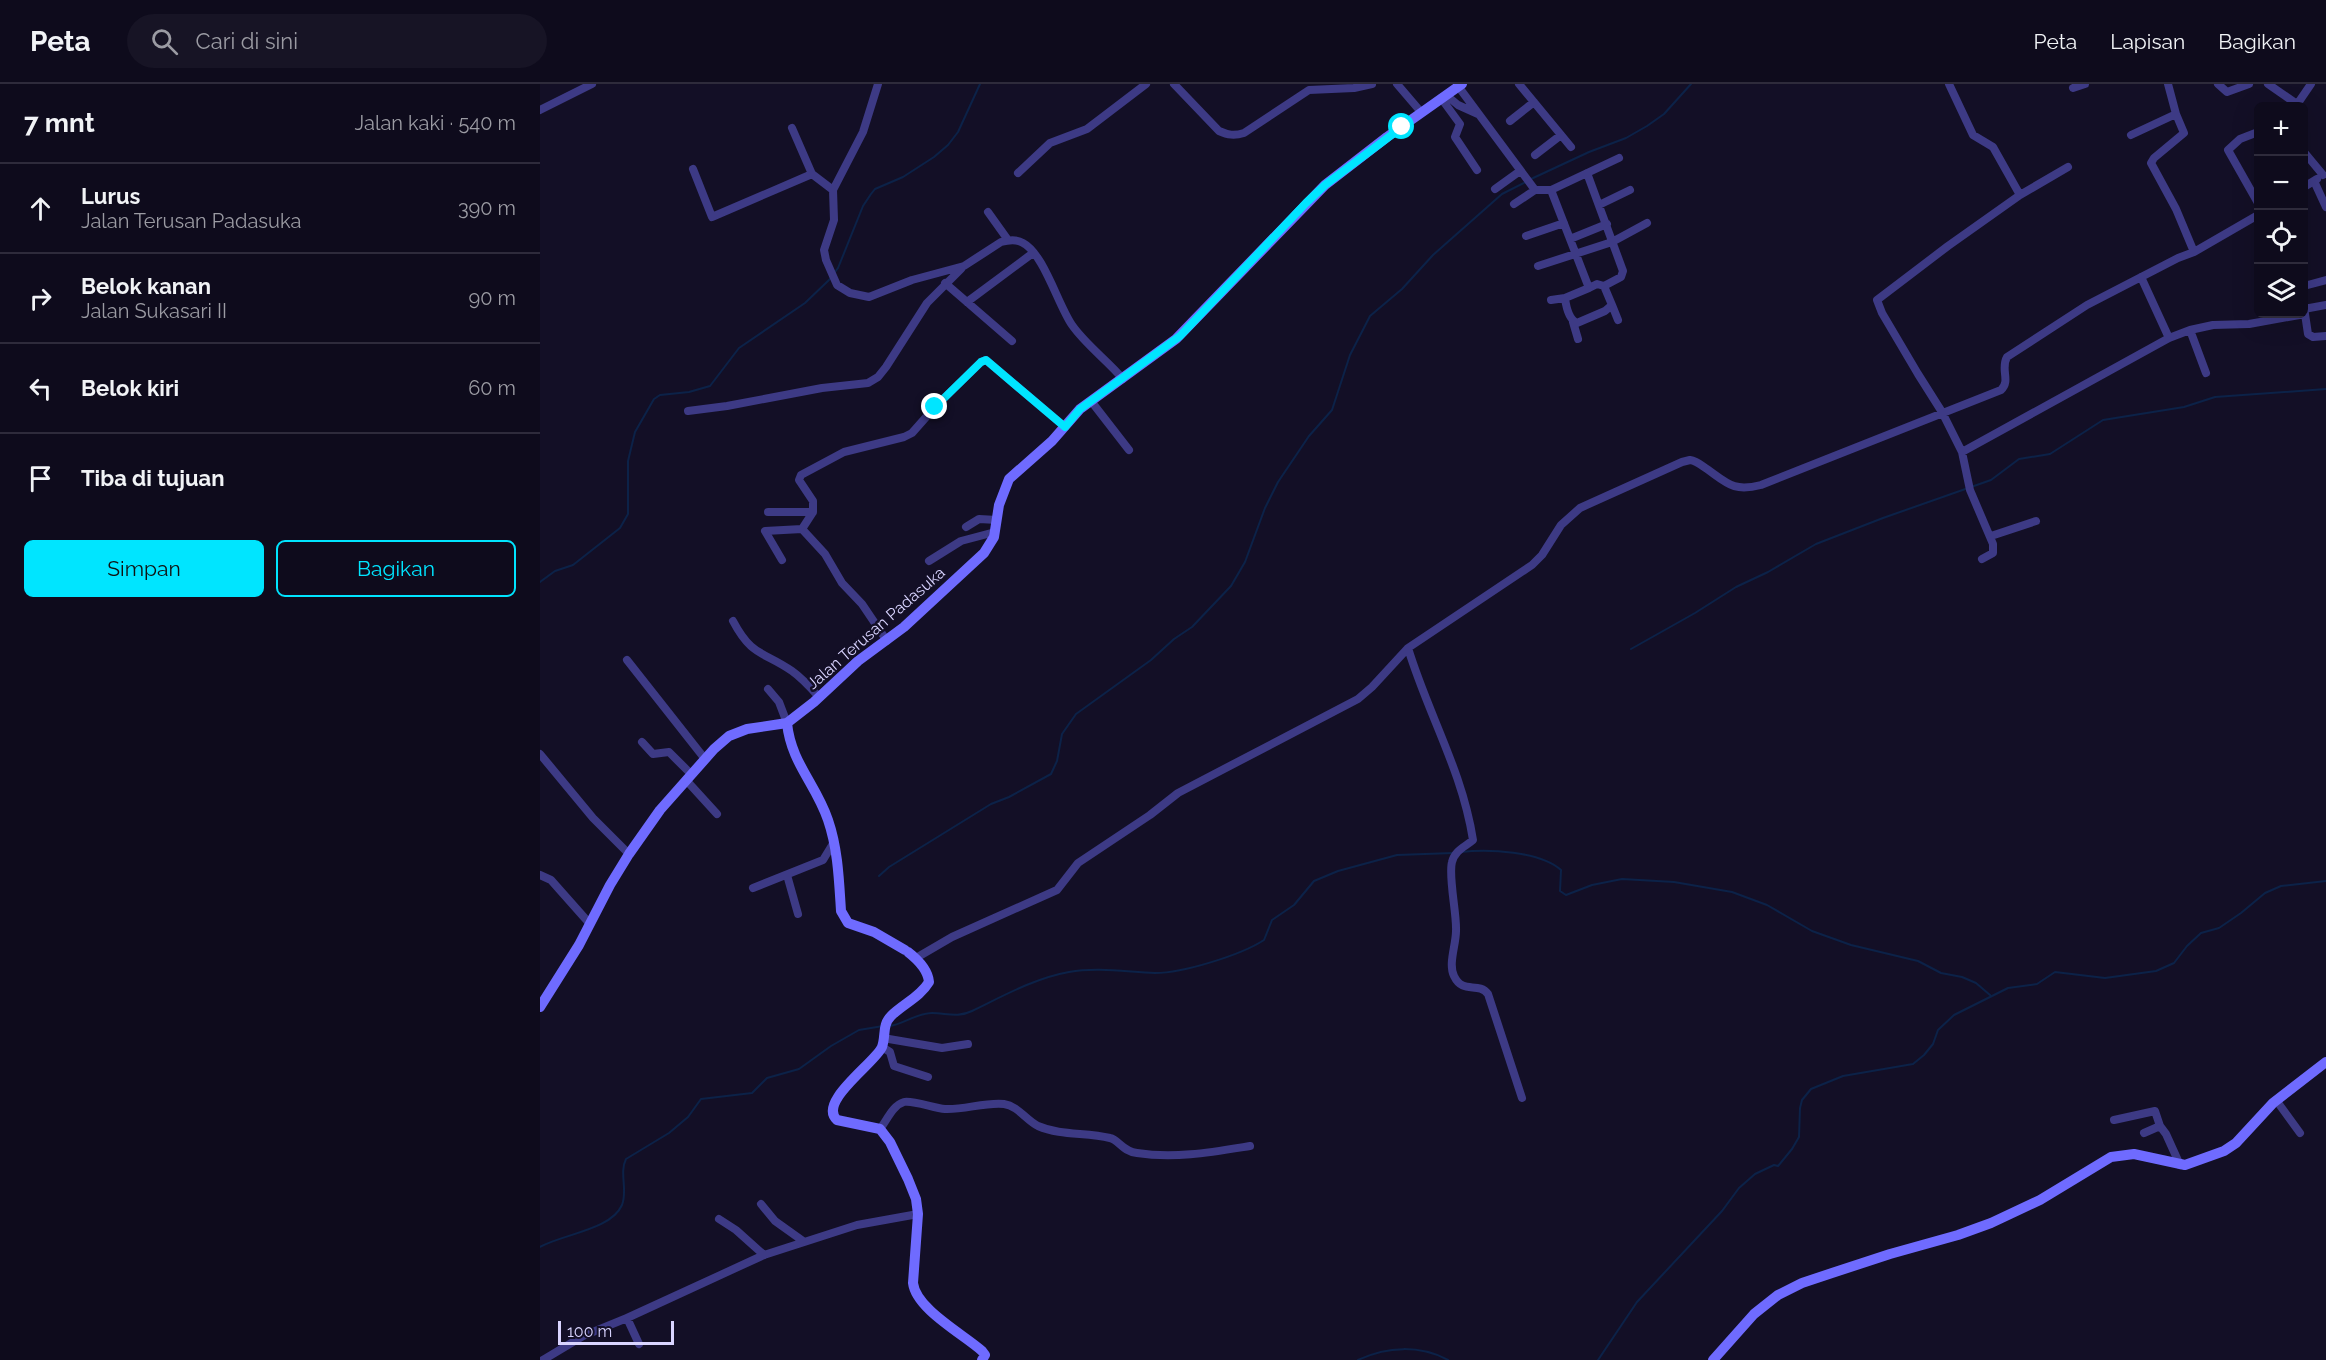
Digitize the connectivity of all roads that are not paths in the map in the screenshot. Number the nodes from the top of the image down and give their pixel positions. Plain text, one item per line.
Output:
1 (592, 84) edge
2 (878, 84) edge
3 (1146, 84) edge
4 (1174, 84) edge
5 (1372, 84) edge
6 (1397, 84) edge
7 (1519, 84) edge
8 (1948, 84) edge
9 (2085, 84) edge
10 (2168, 84) edge
11 (2218, 84) edge
12 (2249, 84) edge
13 (2268, 84) edge
14 (2311, 84) edge
15 (1460, 85) edge
16 (2073, 88) dead end
17 (1443, 96) junction
18 (1534, 102) junction
19 (2293, 102) edge
20 (2299, 102) edge
21 (540, 110) edge
22 (1421, 112) junction
23 (2176, 114) junction
24 (1481, 115) junction
25 (1510, 121) dead end
26 (792, 128) dead end
27 (2254, 134) edge
28 (1561, 135) junction
29 (2131, 135) dead end
30 (1572, 147) dead end
31 (1535, 155) dead end
32 (2308, 156) edge
33 (1619, 158) dead end
34 (2068, 167) dead end
35 (693, 169) dead end
36 (1477, 170) dead end
37 (1520, 171) junction
38 (1018, 173) dead end
39 (1587, 173) junction
40 (812, 174) junction
41 (2325, 174) edge
42 (2314, 180) junction
43 (2308, 184) edge
44 (1496, 189) dead end
45 (833, 190) junction
46 (1535, 190) junction
47 (1551, 190) junction
48 (1630, 190) dead end
49 (2254, 194) edge
50 (2020, 195) junction
51 (1514, 204) dead end
52 (1599, 204) junction
53 (2326, 207) edge
54 (988, 212) dead end
55 (2254, 218) edge
56 (1647, 222) dead end
57 (1564, 223) junction
58 (1607, 224) junction
59 (1526, 236) dead end
60 (1570, 239) junction
61 (1008, 240) junction
62 (1612, 242) junction
63 (2194, 252) junction
64 (1033, 253) junction
65 (1577, 255) junction
66 (964, 266) junction
67 (1538, 266) dead end
68 (2141, 277) junction
69 (2326, 280) edge
70 (945, 283) junction
71 (2308, 285) edge
72 (1604, 286) junction
73 (1589, 288) junction
74 (1565, 298) junction
75 (1551, 300) dead end
76 (967, 302) junction
77 (1612, 305) junction
78 (2326, 305) edge
79 (2308, 308) edge
80 (2263, 318) edge
81 (2305, 318) edge
82 (1618, 320) dead end
83 (1574, 322) junction
84 (2190, 330) junction
85 (2326, 336) edge
86 (2169, 338) junction
87 (1578, 339) dead end
88 (1012, 341) dead end
89 (2206, 373) dead end
90 (1123, 379) junction
91 (1091, 401) junction
92 (688, 411) dead end
93 (1942, 412) junction
94 (1065, 427) junction
95 (1129, 450) dead end
96 (1962, 452) junction
97 (768, 512) dead end
98 (813, 512) junction
99 (997, 520) junction
100 (2036, 521) dead end
101 (966, 527) dead end
102 (802, 529) junction
103 (995, 532) junction
104 (1991, 536) junction
105 (1982, 559) dead end
106 (782, 560) dead end
107 (929, 561) dead end
108 (734, 621) dead end
109 (888, 641) junction
110 (1408, 648) junction
111 (627, 660) dead end
112 (768, 689) dead end
113 (819, 697) junction
114 (787, 723) junction
115 (642, 742) dead end
116 (540, 754) edge
117 (705, 759) junction
118 (689, 777) junction
119 (717, 814) dead end
120 (834, 840) junction
121 (629, 854) junction
122 (540, 874) edge
123 (787, 875) junction
124 (753, 888) dead end
125 (798, 914) dead end
126 (590, 924) junction
127 (910, 953) junction
128 (540, 1007) edge
129 (882, 1043) junction
130 (968, 1044) dead end
131 (2326, 1062) edge
132 (928, 1077) dead end
133 (1522, 1098) dead end
134 (2276, 1100) junction
135 (2114, 1120) dead end
136 (2160, 1126) junction
137 (880, 1129) junction
138 (2144, 1133) dead end
139 (2300, 1133) dead end
140 (1251, 1146) dead end
141 (2180, 1165) junction
142 (761, 1204) dead end
143 (918, 1214) junction
144 (719, 1219) dead end
145 (803, 1241) junction
146 (764, 1255) junction
147 (627, 1318) junction
148 (639, 1344) dead end
149 (543, 1360) edge
150 (982, 1360) edge
151 (1713, 1360) edge

1 - 21 street
2 - 45 street
3 - 38 street
4 - 5 street
6 - 22 street
7 - 18 street
8 - 50 street
9 - 16 street
10 - 23 street
11 - 12 street
13 - 19 street
14 - 20 street
15 - 17 street, Jalan Terusan Padasuka
15 - 24 street
17 - 22 street, Jalan Terusan Padasuka
17 - 24 street
17 - 36 street
18 - 25 street
18 - 28 street
22 - 90 street, Jalan Terusan Padasuka
23 - 29 street
23 - 63 street
24 - 37 street
26 - 40 street
27 - 49 street
28 - 30 street
28 - 31 street
32 - 41 street
33 - 39 street
34 - 50 street
35 - 40 street
37 - 44 street
37 - 46 street
39 - 47 street
39 - 52 street
40 - 45 street
41 - 42 street
42 - 43 street
42 - 53 street
45 - 66 street
46 - 47 street
46 - 51 street
47 - 57 street
48 - 52 street
50 - 93 street
52 - 58 street
54 - 61 street
55 - 63 street
56 - 62 street
57 - 59 street
57 - 60 street
58 - 60 street
58 - 62 street
60 - 65 street
61 - 64 street
61 - 66 street
62 - 65 street
62 - 72 street
63 - 68 street
64 - 76 street
64 - 90 street
65 - 67 street
65 - 73 street
66 - 70 street
68 - 86 street
68 - 93 street
69 - 71 street
70 - 76 street
70 - 92 street
72 - 73 street
72 - 77 street
73 - 74 street
74 - 75 street
74 - 83 street
76 - 88 street
77 - 82 street
77 - 83 street
78 - 79 street
80 - 84 street
81 - 85 street
83 - 87 street
84 - 86 street
84 - 89 street
86 - 96 street
90 - 91 street, Jalan Terusan Padasuka
91 - 94 street, Jalan Terusan Padasuka
91 - 95 street
93 - 96 street
93 - 110 street
94 - 98 street
94 - 99 street, Jalan Terusan Padasuka
96 - 104 street
97 - 98 street
98 - 102 street
99 - 101 street
99 - 103 street, Jalan Terusan Padasuka
100 - 104 street
102 - 106 street
102 - 109 street
103 - 107 street
103 - 109 street, Jalan Terusan Padasuka
104 - 105 street
108 - 113 street
109 - 113 street, Jalan Terusan Padasuka
110 - 127 street
110 - 133 street
111 - 117 street
112 - 114 street
113 - 114 street, Jalan Terusan Padasuka
114 - 117 street
114 - 120 street
115 - 118 street
116 - 121 street
117 - 118 street
118 - 119 street
118 - 121 street
120 - 123 street
120 - 127 street
121 - 126 street
122 - 126 street
123 - 124 street
123 - 125 street
126 - 128 street
127 - 129 street
129 - 130 street
129 - 132 street
129 - 137 street
131 - 134 street
134 - 139 street
134 - 141 street
135 - 136 street
136 - 138 street
136 - 141 street
137 - 140 street
137 - 143 street
141 - 151 street
142 - 145 street
143 - 145 street
143 - 150 street
144 - 146 street
145 - 146 street
146 - 147 street
147 - 148 street
147 - 149 street

